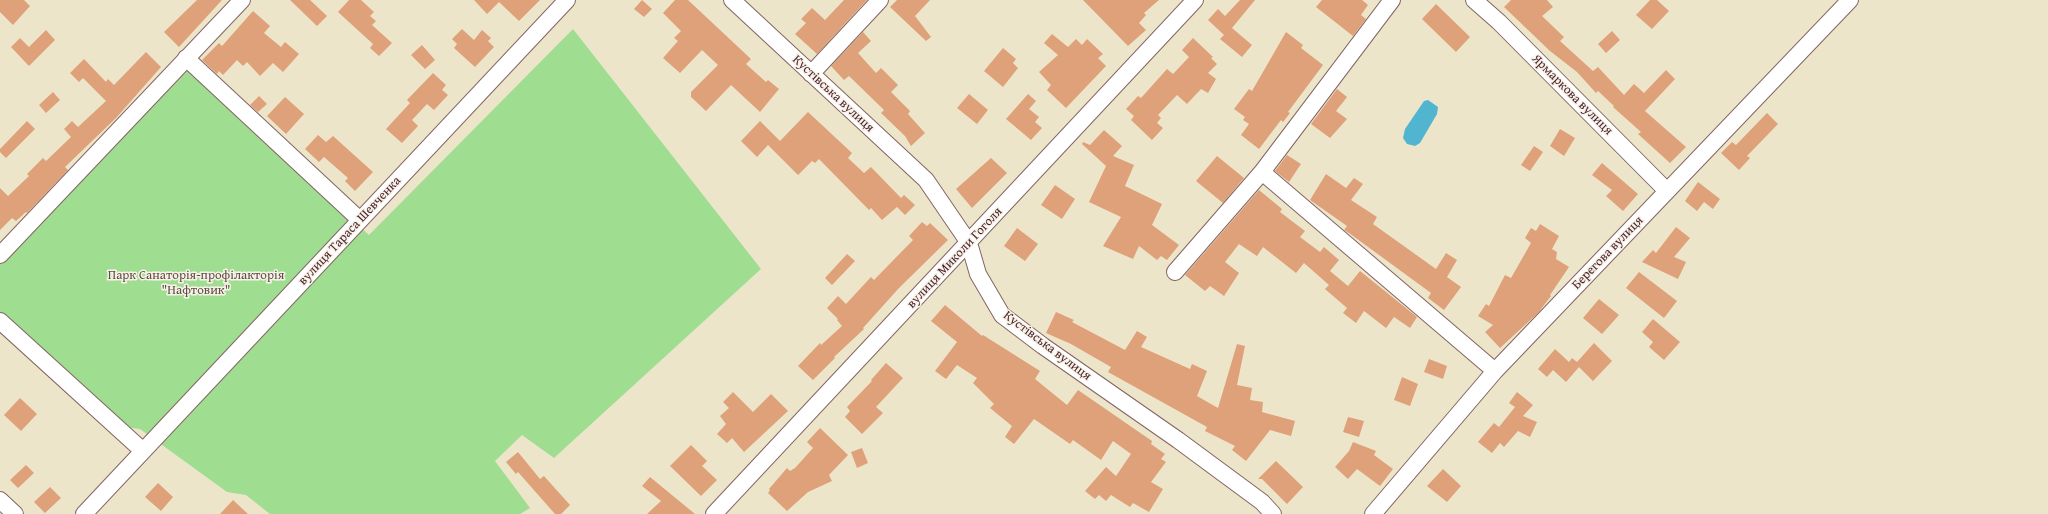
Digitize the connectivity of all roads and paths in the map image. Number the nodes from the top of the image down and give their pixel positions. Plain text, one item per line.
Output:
1 (242, 0) edge
2 (567, 0) edge
3 (732, 0) edge
4 (880, 0) edge
5 (1195, 0) edge
6 (1392, 0) edge
7 (1474, 0) edge
8 (1850, 0) edge
9 (186, 58) junction
10 (811, 74) junction
11 (1262, 172) junction
12 (1668, 191) junction
13 (360, 220) junction
14 (969, 243) junction
15 (0, 255) edge
16 (1175, 272) dead end
17 (0, 321) edge
18 (1495, 372) junction
19 (143, 451) junction
20 (0, 500) edge
21 (15, 514) edge
22 (84, 514) edge
23 (714, 514) edge
24 (1273, 514) edge
25 (1373, 514) edge

1 - 9 street
2 - 13 street, вулиця Тараса Шевченка
3 - 10 street, Кустівська вулиця
4 - 10 street
5 - 14 street, вулиця Миколи Гоголя
6 - 11 street
7 - 12 street, Ярмаркова вулиця
8 - 12 street, Берегова вулиця
9 - 13 street
9 - 15 street
10 - 14 street, Кустівська вулиця
11 - 16 street
11 - 18 street
12 - 18 street, Берегова вулиця
13 - 19 street, вулиця Тараса Шевченка
14 - 23 street, вулиця Миколи Гоголя
14 - 24 street, Кустівська вулиця
17 - 19 street
18 - 25 street, Берегова вулиця
19 - 22 street, вулиця Тараса Шевченка
20 - 21 street

